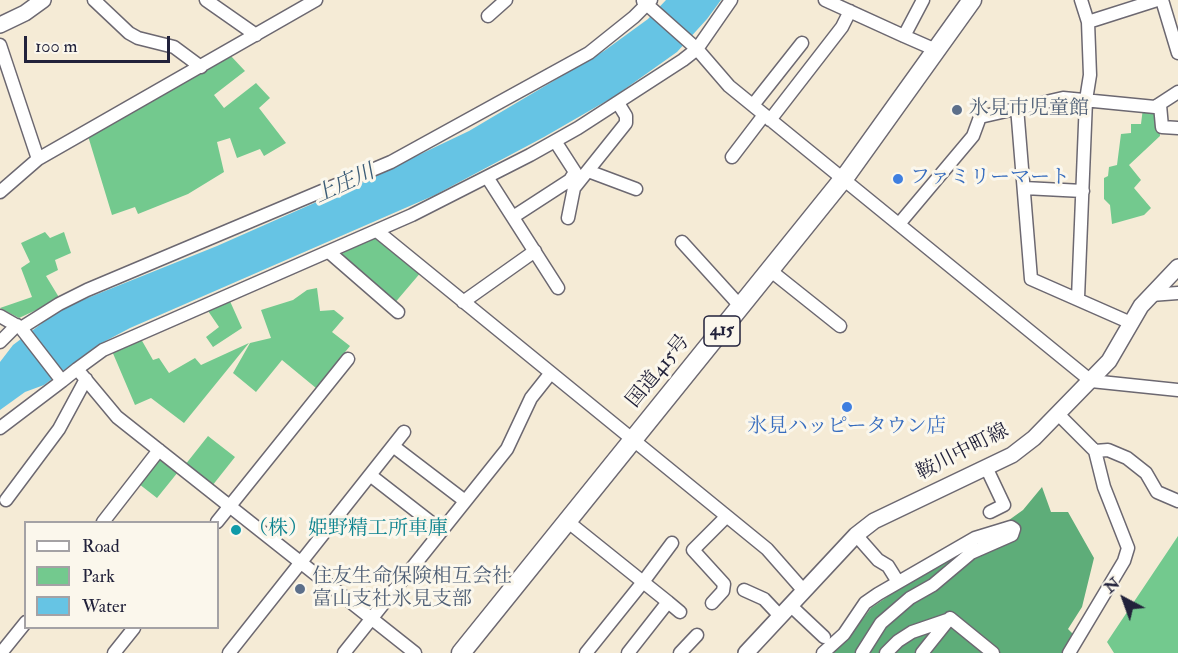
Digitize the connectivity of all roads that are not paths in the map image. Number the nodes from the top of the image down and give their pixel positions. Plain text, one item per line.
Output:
1 (43, 0) edge
2 (94, 0) edge
3 (206, 0) edge
4 (316, 0) edge
5 (506, 0) edge
6 (731, 0) edge
7 (825, 0) edge
8 (922, 0) edge
9 (972, 0) edge
10 (1081, 0) edge
11 (1157, 0) edge
12 (1162, 0) edge
13 (648, 3) edge
14 (850, 11) junction
15 (488, 16) dead end
16 (1088, 22) junction
17 (0, 25) edge
18 (256, 35) junction
19 (904, 36) junction
20 (802, 43) dead end
21 (0, 45) edge
22 (695, 48) junction
23 (936, 50) junction
24 (1178, 52) edge
25 (201, 67) junction
26 (1178, 92) edge
27 (1086, 100) junction
28 (618, 103) junction
29 (753, 105) junction
30 (1160, 105) junction
31 (1017, 107) junction
32 (767, 117) junction
33 (1178, 128) edge
34 (555, 141) junction
35 (732, 157) dead end
36 (38, 159) junction
37 (588, 171) junction
38 (487, 177) junction
39 (843, 177) junction
40 (1023, 188) junction
41 (636, 189) dead end
42 (1083, 191) junction
43 (0, 192) edge
44 (513, 217) junction
45 (568, 218) dead end
46 (899, 224) junction
47 (377, 231) junction
48 (682, 242) dead end
49 (535, 250) junction
50 (329, 252) junction
51 (1178, 267) edge
52 (771, 272) junction
53 (558, 288) dead end
54 (1178, 292) edge
55 (1151, 296) junction
56 (1078, 298) junction
57 (463, 302) junction
58 (741, 307) junction
59 (398, 312) dead end
60 (0, 316) edge
61 (1131, 323) junction
62 (840, 326) dead end
63 (19, 327) junction
64 (0, 342) edge
65 (348, 359) dead end
66 (77, 369) junction
67 (550, 374) junction
68 (61, 380) junction
69 (86, 380) junction
70 (1091, 381) junction
71 (1178, 390) edge
72 (1058, 414) junction
73 (0, 428) edge
74 (404, 432) dead end
75 (632, 441) junction
76 (393, 446) junction
77 (159, 450) junction
78 (1095, 451) junction
79 (986, 467) junction
80 (370, 475) junction
81 (6, 500) dead end
82 (465, 501) junction
83 (1178, 501) edge
84 (230, 506) junction
85 (990, 512) dead end
86 (726, 517) junction
87 (104, 521) edge
88 (217, 521) edge
89 (567, 521) junction
90 (442, 531) junction
91 (855, 535) junction
92 (672, 543) dead end
93 (301, 563) junction
94 (643, 582) junction
95 (898, 582) junction
96 (744, 590) dead end
97 (804, 591) junction
98 (668, 602) junction
99 (712, 603) dead end
100 (785, 611) junction
101 (680, 612) dead end
102 (371, 618) junction
103 (950, 618) junction
104 (24, 624) edge
105 (132, 629) edge
106 (697, 635) dead end
107 (824, 637) dead end
108 (1, 653) edge
109 (114, 653) edge
110 (229, 653) edge
111 (344, 653) edge
112 (415, 653) edge
113 (461, 653) edge
114 (586, 653) edge
115 (628, 653) edge
116 (680, 653) edge
117 (746, 653) edge
118 (823, 653) edge
119 (862, 653) edge
120 (886, 653) edge
121 (922, 653) edge
122 (993, 653) edge
123 (1069, 653) edge

1 - 17 main road
2 - 25 street
3 - 18 street
4 - 18 street
5 - 15 street
6 - 22 street
7 - 14 street
8 - 19 street
9 - 23 highway, 国道415号 / 415
10 - 16 street
11 - 16 street
12 - 24 street
13 - 22 street
13 - 63 street
14 - 19 street
14 - 32 street
16 - 27 street
18 - 25 street
19 - 23 street
20 - 29 street
21 - 36 street
22 - 28 street
22 - 29 street
23 - 39 highway, 国道415号 / 415
25 - 36 street
26 - 30 street
27 - 30 street
27 - 31 street
27 - 42 street
28 - 34 street
28 - 37 street
29 - 32 street
30 - 33 street
31 - 40 street
31 - 46 street
32 - 35 street
32 - 39 street
34 - 38 street
34 - 44 street
36 - 43 street
37 - 41 street
37 - 45 street
38 - 44 street
38 - 47 street
39 - 46 street
39 - 52 highway, 国道415号 / 415
40 - 42 street
40 - 56 street
42 - 56 street
44 - 49 street
46 - 70 street
47 - 50 street
47 - 57 street
48 - 58 street
49 - 53 street
49 - 57 street
50 - 59 street
50 - 66 street
51 - 55 main road, 鞍川中町線
52 - 58 highway, 国道415号 / 415
52 - 62 street
54 - 55 street
55 - 61 main road, 鞍川中町線
56 - 61 street
57 - 67 street
58 - 75 highway, 国道415号 / 415
60 - 63 street
61 - 70 main road, 鞍川中町線
63 - 64 street
63 - 68 street
65 - 84 street
66 - 68 street
66 - 69 street
67 - 75 street
67 - 82 street
68 - 73 street
69 - 77 street
69 - 81 street
70 - 71 street
70 - 72 main road, 鞍川中町線
72 - 78 street
72 - 79 main road, 鞍川中町線
74 - 76 street
75 - 86 street
75 - 89 highway, 国道415号 / 415
76 - 80 street
76 - 82 street
77 - 84 street
77 - 87 street
78 - 83 street
78 - 123 street
79 - 85 street
79 - 91 main road, 鞍川中町線
80 - 90 street
80 - 93 street
82 - 90 street
84 - 88 street
84 - 93 street
86 - 97 street
86 - 99 street
89 - 94 street
89 - 113 highway, 国道415号 / 415
90 - 102 street
91 - 95 street
91 - 97 main road, 鞍川中町線
92 - 94 street
93 - 102 street
93 - 110 street
94 - 98 street
94 - 114 street
95 - 118 street
95 - 119 street
96 - 100 street
97 - 100 main road, 鞍川中町線
98 - 101 street
98 - 115 street
100 - 107 street
100 - 117 main road, 鞍川中町線
102 - 111 street
102 - 112 street
103 - 120 street
103 - 121 street
103 - 122 street
104 - 108 street
105 - 109 street
106 - 116 street

